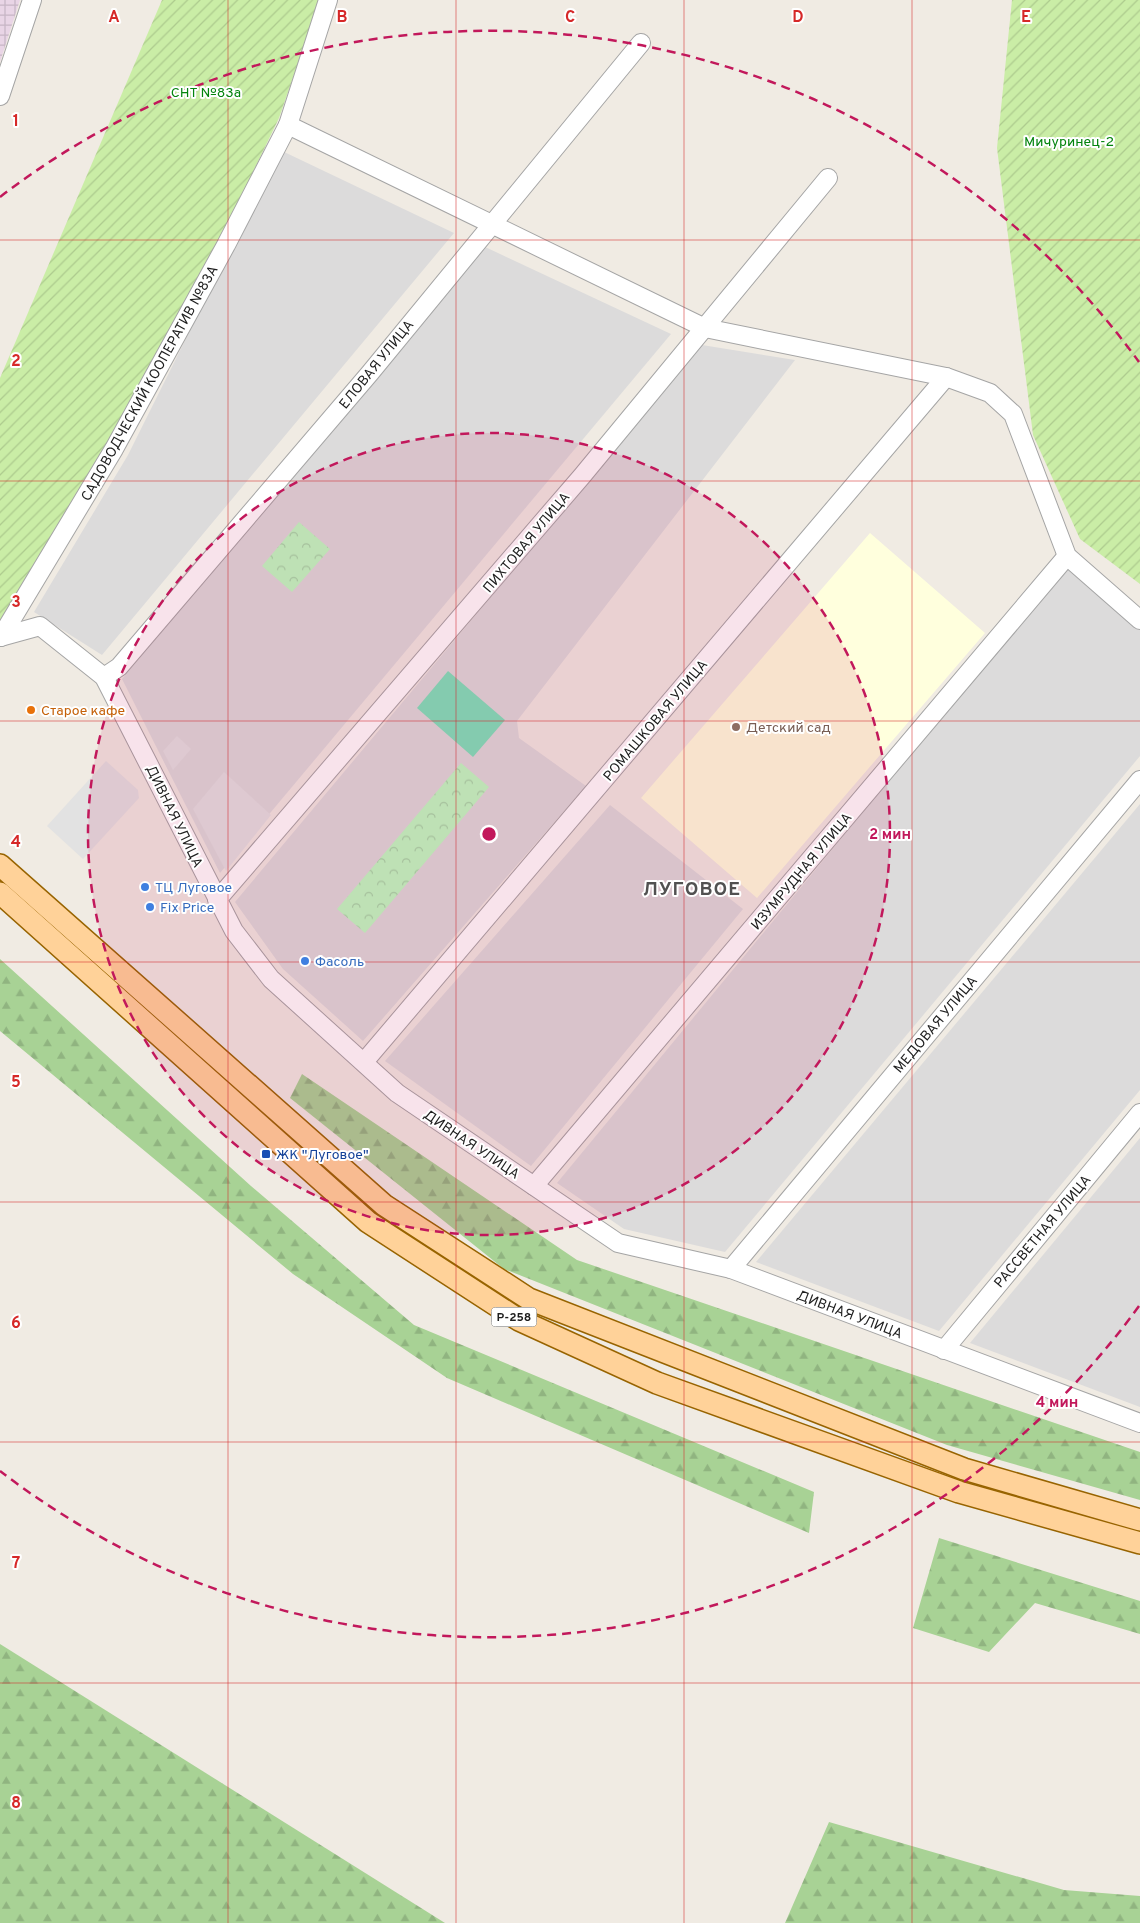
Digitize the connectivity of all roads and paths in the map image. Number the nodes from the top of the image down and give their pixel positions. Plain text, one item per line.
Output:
1 (32, 0) edge
2 (328, 0) edge
3 (641, 43) dead end
4 (0, 96) edge
5 (288, 125) junction
6 (828, 178) dead end
7 (491, 224) junction
8 (705, 328) junction
9 (946, 377) junction
10 (1067, 556) junction
11 (1140, 620) edge
12 (0, 637) edge
13 (104, 677) junction
14 (1140, 780) edge
15 (0, 865) edge
16 (0, 894) edge
17 (217, 900) junction
18 (364, 1062) junction
19 (1140, 1113) edge
20 (534, 1186) junction
21 (731, 1269) junction
22 (944, 1350) junction
23 (1140, 1423) edge
24 (1140, 1520) edge
25 (1140, 1544) edge

1 - 4 street
2 - 5 street, САДОВОДЧЕСКИЙ КООПЕРАТИВ №83А
3 - 7 street, ЕЛОВАЯ УЛИЦА
5 - 7 street
5 - 12 street, САДОВОДЧЕСКИЙ КООПЕРАТИВ №83А
6 - 8 street, ПИХТОВАЯ УЛИЦА
7 - 8 street
7 - 13 street, ЕЛОВАЯ УЛИЦА
8 - 9 street
8 - 17 street, ПИХТОВАЯ УЛИЦА
9 - 10 street
9 - 18 street, РОМАШКОВАЯ УЛИЦА
10 - 11 street
10 - 20 street, ИЗУМРУДНАЯ УЛИЦА
12 - 13 street, ДИВНАЯ УЛИЦА
13 - 17 street, ДИВНАЯ УЛИЦА
14 - 21 street, МЕДОВАЯ УЛИЦА
15 - 24 main road
16 - 25 main road, Р-258
17 - 18 street, ДИВНАЯ УЛИЦА
18 - 20 street, ДИВНАЯ УЛИЦА
19 - 22 street, РАССВЕТНАЯ УЛИЦА
20 - 21 street, ДИВНАЯ УЛИЦА
21 - 22 street, ДИВНАЯ УЛИЦА
22 - 23 street, ДИВНАЯ УЛИЦА

